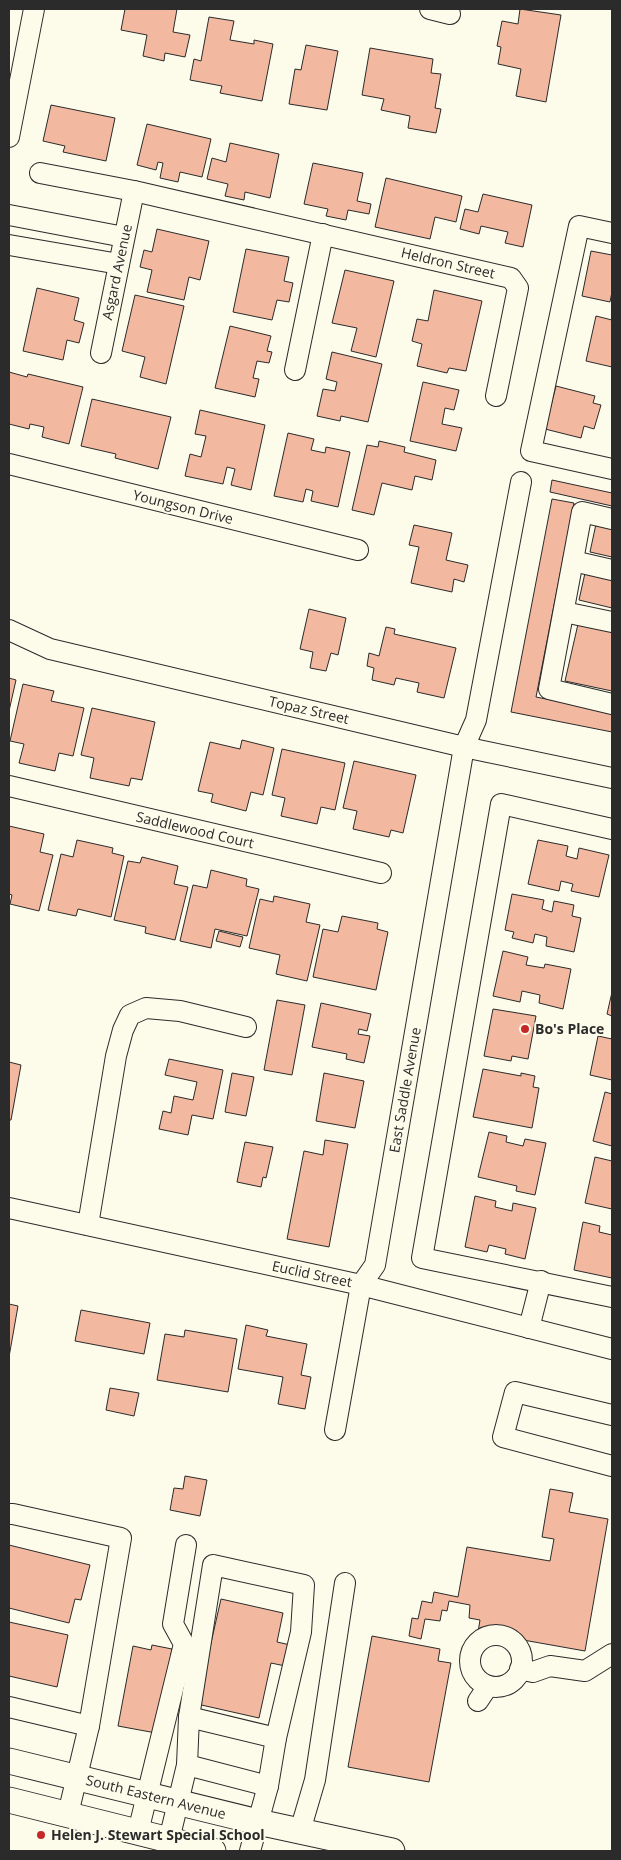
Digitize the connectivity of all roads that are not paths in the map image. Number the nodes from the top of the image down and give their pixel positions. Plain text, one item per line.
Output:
1 (34, 9) edge
2 (430, 9) edge
3 (450, 14) dead end
4 (9, 137) edge
5 (40, 173) dead end
6 (134, 191) junction
7 (9, 216) edge
8 (612, 233) edge
9 (323, 234) junction
10 (124, 238) junction
11 (9, 245) edge
12 (119, 264) junction
13 (101, 354) dead end
14 (295, 370) dead end
15 (496, 396) dead end
16 (9, 464) edge
17 (612, 468) edge
18 (521, 482) dead end
19 (612, 519) edge
20 (358, 550) dead end
21 (573, 560) junction
22 (612, 570) edge
23 (564, 612) junction
24 (612, 622) edge
25 (9, 630) edge
26 (612, 704) edge
27 (464, 746) junction
28 (612, 778) edge
29 (9, 786) edge
30 (612, 829) edge
31 (381, 873) dead end
32 (246, 1027) dead end
33 (9, 1208) edge
34 (88, 1225) junction
35 (542, 1281) junction
36 (361, 1285) junction
37 (612, 1297) edge
38 (529, 1328) junction
39 (612, 1350) edge
40 (612, 1415) edge
41 (335, 1430) dead end
42 (612, 1466) edge
43 (9, 1514) edge
44 (186, 1545) dead end
45 (345, 1583) dead end
46 (612, 1654) edge
47 (520, 1670) junction
48 (9, 1707) edge
49 (190, 1717) junction
50 (89, 1726) junction
51 (276, 1738) junction
52 (9, 1761) edge
53 (187, 1765) junction
54 (76, 1778) junction
55 (268, 1786) junction
56 (148, 1795) junction
57 (9, 1800) edge
58 (178, 1803) junction
59 (68, 1814) junction
60 (258, 1822) junction
61 (138, 1832) junction
62 (300, 1832) junction
63 (169, 1840) junction
64 (213, 1851) edge
65 (250, 1851) edge
66 (392, 1851) edge

1 - 4 street
2 - 3 street
5 - 6 street, Heldron Street
6 - 9 street, Heldron Street
6 - 10 street, Asgard Avenue
7 - 10 street
8 - 17 street
9 - 14 street
9 - 15 street, Heldron Street
10 - 12 street, Asgard Avenue
11 - 12 street
12 - 13 street, Asgard Avenue
16 - 20 street, Youngson Drive
18 - 27 street, East Saddle Avenue
19 - 21 street
21 - 22 street
21 - 23 street
23 - 24 street
23 - 26 street
25 - 27 street, Topaz Street
27 - 28 street, Topaz Street
27 - 36 street, East Saddle Avenue
29 - 31 street, Saddlewood Court
30 - 35 street
32 - 34 street
33 - 34 street, Euclid Street
34 - 36 street, Euclid Street
35 - 37 street
35 - 38 street
36 - 38 street, Euclid Street
36 - 41 street, East Saddle Avenue
38 - 39 street, Euclid Street
40 - 42 street
43 - 50 street
44 - 56 street
45 - 62 street
46 - 47 street
47 - 47 street
48 - 50 street
49 - 51 street
49 - 51 street
49 - 53 street
50 - 54 street
51 - 55 street
52 - 54 main road, South Eastern Avenue
53 - 55 street
53 - 58 street
54 - 56 main road, South Eastern Avenue
54 - 59 street
55 - 60 street
56 - 58 main road, South Eastern Avenue
56 - 61 street
57 - 59 main road
58 - 60 main road, South Eastern Avenue
58 - 63 street
59 - 61 main road
60 - 62 main road, South Eastern Avenue
60 - 65 street
61 - 63 main road
62 - 66 main road, South Eastern Avenue
63 - 64 main road

